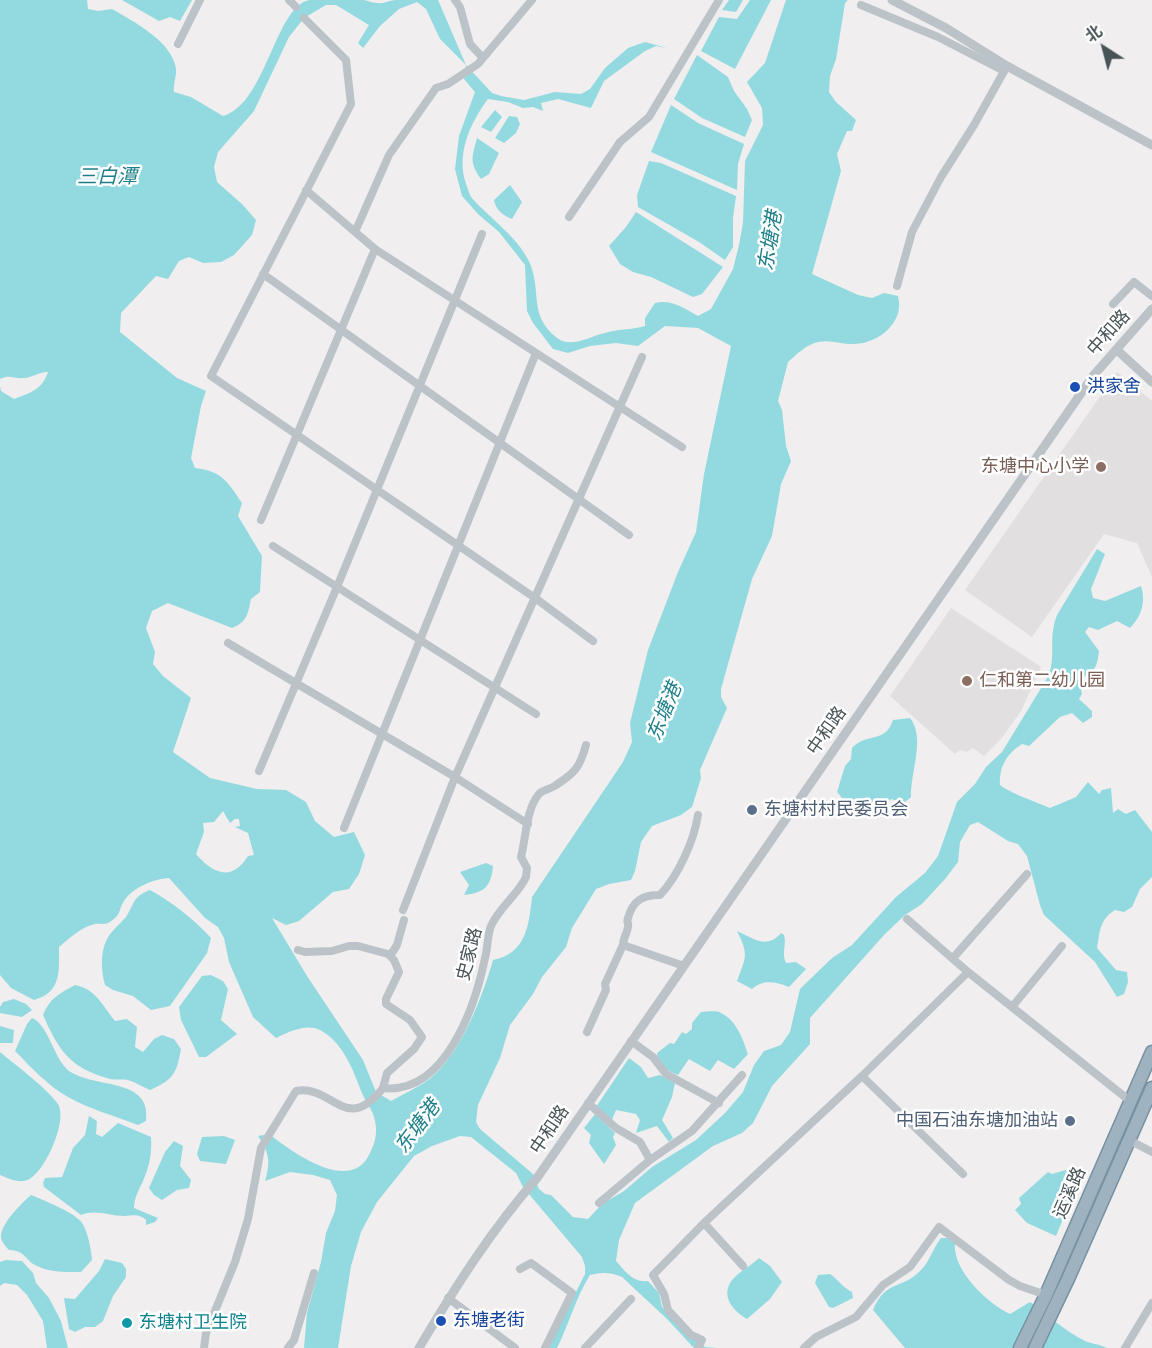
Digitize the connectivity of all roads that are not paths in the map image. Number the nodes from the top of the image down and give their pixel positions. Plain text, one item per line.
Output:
1 (200, 0) edge
2 (289, 0) edge
3 (455, 0) edge
4 (532, 0) edge
5 (719, 0) edge
6 (892, 0) edge
7 (861, 5) dead end
8 (296, 7) dead end
9 (304, 18) dead end
10 (178, 44) dead end
11 (483, 58) junction
12 (1005, 68) junction
13 (1152, 145) edge
14 (306, 190) junction
15 (569, 218) dead end
16 (355, 232) junction
17 (482, 234) dead end
18 (375, 249) junction
19 (262, 274) junction
20 (897, 286) dead end
21 (1152, 296) edge
22 (454, 300) junction
23 (1113, 304) dead end
24 (1152, 309) edge
25 (341, 330) junction
26 (1117, 350) junction
27 (536, 353) junction
28 (642, 357) dead end
29 (1152, 382) edge
30 (419, 386) junction
31 (620, 406) junction
32 (297, 435) junction
33 (500, 444) junction
34 (682, 447) dead end
35 (377, 490) junction
36 (578, 500) junction
37 (261, 520) dead end
38 (629, 535) dead end
39 (273, 546) dead end
40 (459, 547) junction
41 (337, 587) junction
42 (535, 598) junction
43 (421, 640) junction
44 (593, 641) dead end
45 (228, 643) dead end
46 (296, 683) junction
47 (495, 688) junction
48 (536, 714) dead end
49 (382, 734) junction
50 (586, 745) dead end
51 (259, 771) dead end
52 (455, 777) junction
53 (698, 815) dead end
54 (528, 824) junction
55 (344, 828) dead end
56 (1027, 874) dead end
57 (403, 910) dead end
58 (907, 919) dead end
59 (404, 920) dead end
60 (623, 945) junction
61 (1062, 946) dead end
62 (298, 950) dead end
63 (390, 956) junction
64 (953, 958) junction
65 (684, 966) junction
66 (968, 972) junction
67 (1012, 1007) junction
68 (587, 1032) dead end
69 (631, 1041) junction
70 (1152, 1052) edge
71 (742, 1075) dead end
72 (861, 1076) junction
73 (383, 1088) junction
74 (1152, 1088) edge
75 (1131, 1101) junction
76 (588, 1103) junction
77 (719, 1103) junction
78 (1129, 1140) junction
79 (1152, 1152) edge
80 (650, 1160) junction
81 (963, 1174) dead end
82 (599, 1203) dead end
83 (704, 1223) junction
84 (743, 1266) dead end
85 (520, 1269) dead end
86 (314, 1273) dead end
87 (1046, 1295) junction
88 (448, 1298) junction
89 (631, 1299) dead end
90 (1152, 1303) edge
91 (204, 1348) edge
92 (288, 1348) edge
93 (419, 1348) edge
94 (515, 1348) edge
95 (545, 1348) edge
96 (585, 1348) edge
97 (698, 1348) edge
98 (804, 1348) edge
99 (1020, 1348) edge
100 (1035, 1348) edge
101 (1125, 1348) edge

1 - 10 street
2 - 8 street
3 - 11 street
4 - 11 street
5 - 15 street
6 - 12 street
7 - 12 street
9 - 14 street
11 - 16 street
12 - 13 street
12 - 20 street
14 - 16 street
14 - 19 street
16 - 18 street
17 - 22 street
18 - 22 street
18 - 25 street
19 - 25 street
19 - 32 street
21 - 23 street
22 - 27 street
22 - 30 street
24 - 26 street, 中和路
25 - 30 street
25 - 32 street
26 - 29 street
26 - 65 street, 中和路
27 - 31 street
27 - 33 street
28 - 31 street
30 - 33 street
30 - 35 street
31 - 34 street
31 - 36 street
32 - 35 street
32 - 37 street
33 - 36 street
33 - 40 street
35 - 40 street
35 - 41 street
36 - 38 street
36 - 42 street
39 - 41 street
40 - 42 street
40 - 43 street
41 - 43 street
41 - 46 street
42 - 44 street
42 - 47 street
43 - 47 street
43 - 49 street
45 - 46 street
46 - 49 street
46 - 51 street
47 - 48 street
47 - 52 street
49 - 52 street
49 - 55 street
50 - 54 street, 史家路
52 - 54 street
52 - 57 street
53 - 60 street
54 - 73 street, 史家路
56 - 64 street
58 - 64 street
59 - 63 street
60 - 65 street
60 - 68 street
61 - 67 street
62 - 63 street
63 - 73 street
64 - 66 street
65 - 69 street, 中和路
66 - 67 street
66 - 72 street
67 - 75 street
69 - 76 street, 中和路
69 - 77 street
70 - 75 highway, 运溪路
71 - 77 street
72 - 81 street
72 - 83 street
73 - 91 street
74 - 78 highway, 运溪路
75 - 87 highway, 运溪路
76 - 80 street
76 - 88 street, 中和路
77 - 80 street
78 - 79 street
78 - 100 highway, 运溪路
80 - 82 street
83 - 84 street
83 - 97 street
85 - 95 street
86 - 92 street
87 - 98 street
87 - 99 highway, 运溪路
88 - 93 street
88 - 94 street
89 - 96 street
90 - 101 street

